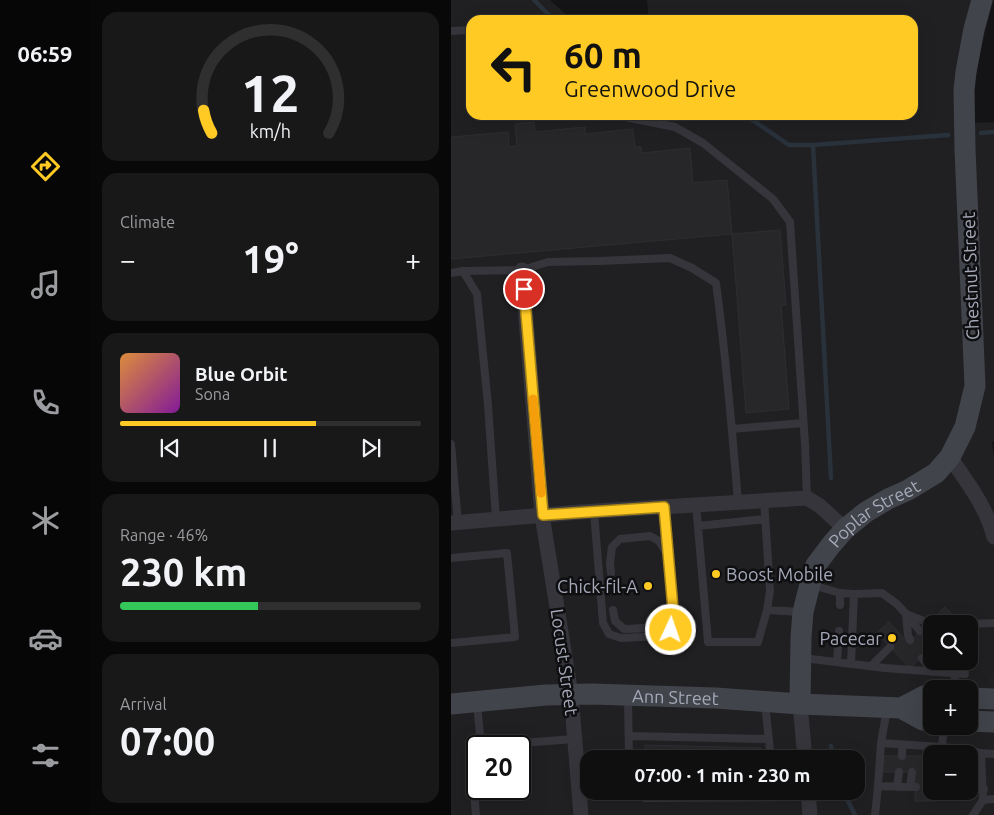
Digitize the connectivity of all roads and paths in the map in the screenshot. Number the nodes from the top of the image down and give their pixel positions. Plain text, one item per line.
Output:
1 (982, 0) edge
2 (451, 30) edge
3 (466, 30) edge
4 (640, 120) edge
5 (522, 270) junction
6 (463, 271) junction
7 (451, 272) edge
8 (803, 423) junction
9 (732, 429) junction
10 (451, 444) edge
11 (949, 457) junction
12 (807, 498) junction
13 (764, 500) junction
14 (738, 502) junction
15 (696, 504) junction
16 (664, 507) junction
17 (594, 512) junction
18 (543, 515) junction
19 (495, 519) junction
20 (765, 520) junction
21 (455, 523) edge
22 (698, 526) junction
23 (845, 529) junction
24 (994, 537) edge
25 (668, 555) junction
26 (451, 558) edge
27 (611, 574) dead end
28 (810, 584) junction
29 (840, 593) junction
30 (854, 594) junction
31 (840, 606) dead end
32 (673, 609) junction
33 (613, 610) dead end
34 (767, 610) junction
35 (803, 612) junction
36 (906, 614) junction
37 (923, 621) edge
38 (978, 624) edge
39 (994, 624) edge
40 (839, 631) dead end
41 (920, 631) dead end
42 (911, 640) dead end
43 (451, 643) edge
44 (890, 647) dead end
45 (801, 658) junction
46 (922, 658) dead end
47 (837, 662) junction
48 (851, 664) junction
49 (871, 666) junction
50 (952, 670) edge
51 (965, 670) edge
52 (932, 672) junction
53 (955, 674) junction
54 (955, 680) edge
55 (571, 694) junction
56 (628, 695) junction
57 (923, 697) edge
58 (978, 698) edge
59 (994, 699) edge
60 (764, 701) junction
61 (477, 702) junction
62 (451, 704) edge
63 (801, 704) junction
64 (894, 707) junction
65 (923, 720) edge
66 (978, 721) edge
67 (994, 722) edge
68 (479, 735) edge
69 (629, 736) junction
70 (660, 737) junction
71 (683, 737) junction
72 (723, 738) junction
73 (574, 739) junction
74 (769, 739) junction
75 (531, 743) edge
76 (881, 743) junction
77 (660, 745) dead end
78 (902, 745) junction
79 (683, 746) dead end
80 (723, 747) dead end
81 (923, 747) edge
82 (629, 750) edge
83 (770, 750) edge
84 (804, 750) edge
85 (978, 753) edge
86 (981, 753) junction
87 (994, 754) edge
88 (901, 756) dead end
89 (899, 772) dead end
90 (912, 772) dead end
91 (878, 786) junction
92 (897, 787) junction
93 (978, 789) edge
94 (983, 789) junction
95 (994, 799) edge
96 (475, 800) edge
97 (809, 800) edge
98 (983, 800) junction
99 (476, 815) edge
100 (581, 815) edge
101 (810, 815) edge
102 (875, 815) edge
103 (973, 815) edge

1 - 11 street, Chestnut Street
2 - 3 lane
4 - 8 lane
5 - 6 lane
5 - 9 lane
5 - 18 street, Locust Street
6 - 7 lane
6 - 19 lane
8 - 9 lane
8 - 12 lane
9 - 14 lane
10 - 21 lane
11 - 23 street, Poplar Street
11 - 24 street
12 - 13 street
12 - 23 street
13 - 14 street
13 - 20 lane
14 - 15 street
15 - 16 street
15 - 22 lane
16 - 17 street
16 - 25 lane
17 - 18 street
17 - 32 lane
18 - 19 street
18 - 55 street, Locust Street
19 - 21 street
20 - 22 lane
20 - 34 lane
22 - 34 lane
23 - 28 street, Poplar Street
25 - 27 lane
25 - 32 lane
26 - 43 lane
28 - 29 lane
28 - 35 street, Poplar Street
29 - 30 lane
29 - 31 lane
30 - 36 lane
30 - 48 lane
32 - 33 lane
34 - 35 lane
35 - 45 street, Poplar Street
36 - 37 lane
36 - 41 lane
36 - 42 lane
38 - 39 lane
40 - 47 lane
44 - 49 lane
45 - 47 lane
45 - 63 street, Poplar Street
46 - 52 lane
47 - 48 lane
48 - 49 lane
49 - 52 lane
50 - 53 lane
51 - 53 lane
52 - 53 lane
53 - 54 lane
55 - 56 street, Ann Street
55 - 61 street, Ann Street
55 - 73 street, Locust Street
56 - 60 street, Ann Street
56 - 69 lane
57 - 64 street, Ann Street
58 - 59 street
60 - 63 street, Ann Street
60 - 74 lane
61 - 62 street, Ann Street
61 - 68 lane
63 - 64 street, Ann Street
63 - 84 street, Poplar Street
64 - 65 street, Ann Street
64 - 76 lane
66 - 67 street
69 - 70 lane
69 - 82 lane
70 - 71 lane
70 - 77 lane
71 - 72 lane
71 - 79 lane
72 - 74 lane
72 - 80 lane
73 - 75 lane
73 - 100 street, Locust Street
74 - 83 lane
76 - 78 lane
76 - 91 lane
78 - 81 lane
78 - 88 lane
85 - 86 lane
86 - 87 lane
86 - 94 lane
89 - 92 lane
90 - 92 lane
91 - 92 lane
91 - 102 lane
93 - 94 lane
94 - 98 lane
95 - 98 lane
96 - 99 lane
97 - 101 street
98 - 103 lane

